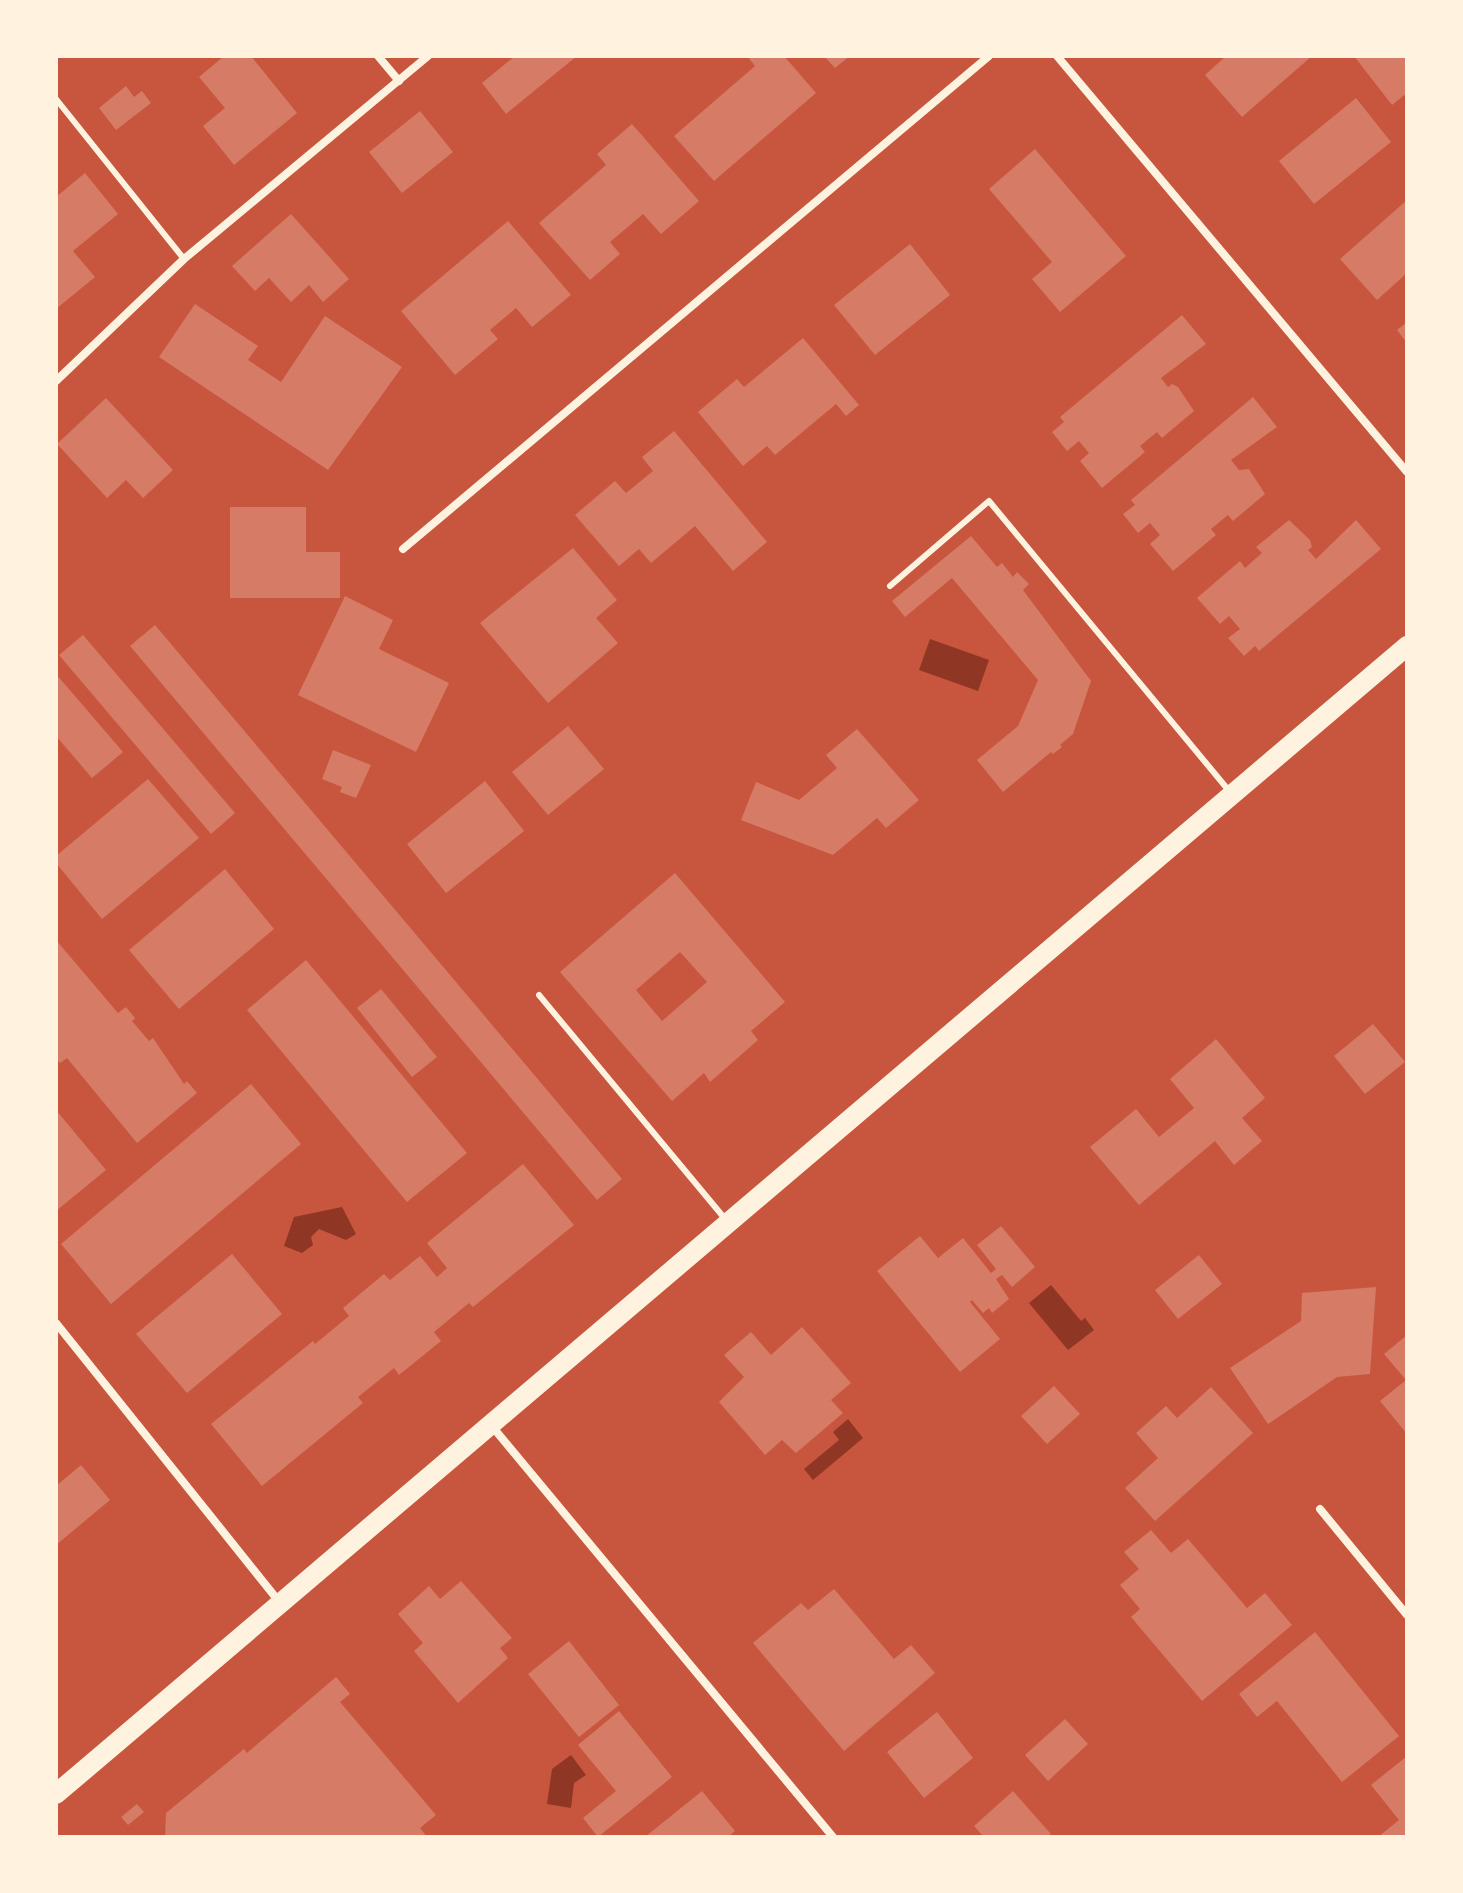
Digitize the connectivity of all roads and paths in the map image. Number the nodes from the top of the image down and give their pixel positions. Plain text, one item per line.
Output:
1 (378, 56) edge
2 (428, 56) edge
3 (989, 56) edge
4 (1057, 56) edge
5 (399, 81) junction
6 (56, 99) edge
7 (184, 259) junction
8 (56, 381) edge
9 (1407, 472) edge
10 (403, 549) dead end
11 (890, 586) dead end
12 (1407, 646) edge
13 (1232, 795) junction
14 (539, 995) dead end
15 (729, 1223) junction
16 (56, 1323) edge
17 (491, 1424) junction
18 (1320, 1509) dead end
19 (281, 1605) junction
20 (1407, 1615) edge
21 (56, 1794) edge
22 (833, 1837) edge

1 - 5 street
2 - 5 street
3 - 10 street
4 - 9 street
5 - 7 street
6 - 7 lane
7 - 8 street
11 - 13 lane
12 - 13 main road
13 - 15 main road
14 - 15 lane
15 - 17 main road
16 - 19 street
17 - 19 main road
17 - 22 street
18 - 20 street
19 - 21 main road

